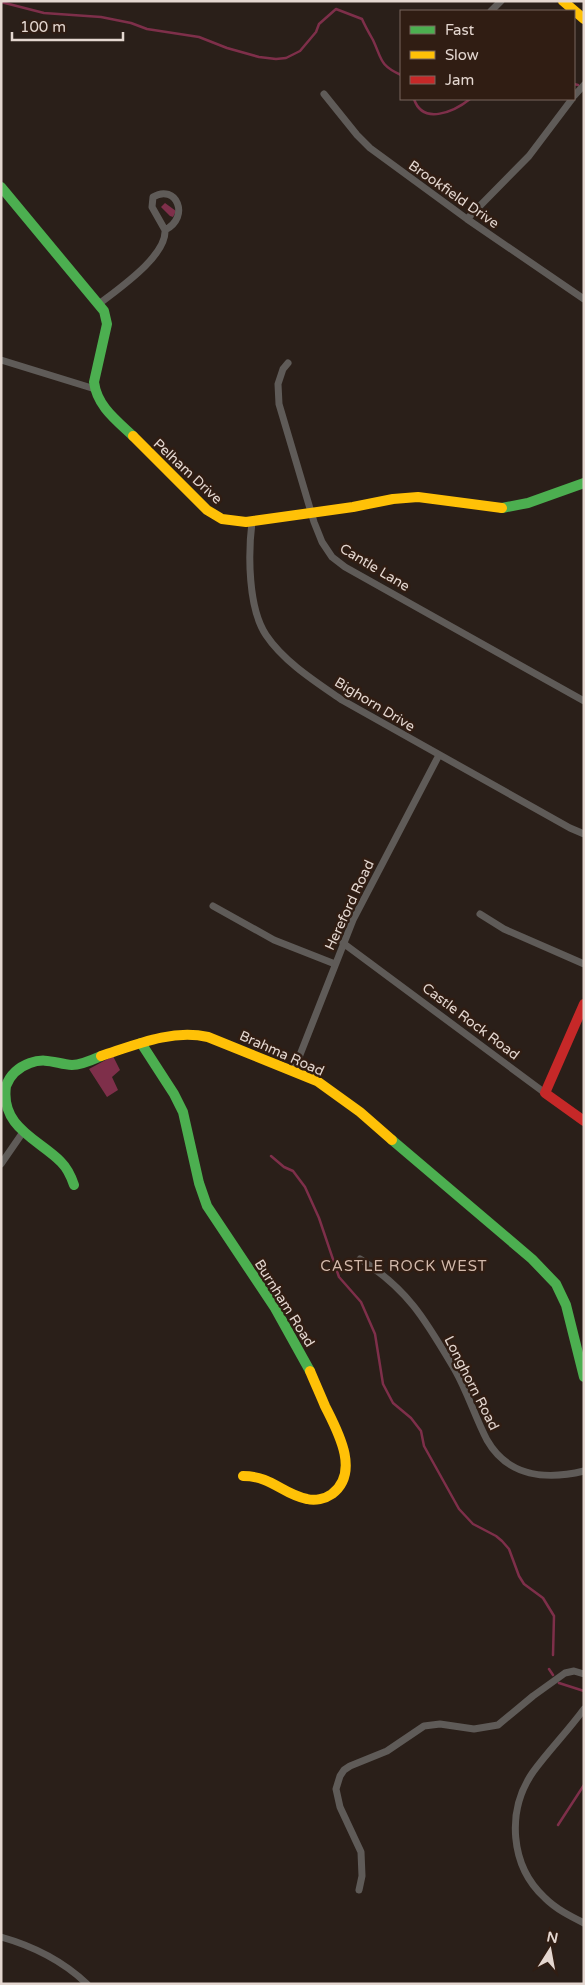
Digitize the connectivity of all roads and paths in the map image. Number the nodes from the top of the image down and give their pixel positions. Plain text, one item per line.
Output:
1 (501, 1) edge
2 (563, 1) edge
3 (492, 10) edge
4 (574, 10) edge
5 (584, 84) edge
6 (324, 94) dead end
7 (575, 95) edge
8 (571, 100) edge
9 (1, 186) edge
10 (467, 219) junction
11 (165, 230) junction
12 (584, 299) edge
13 (99, 304) junction
14 (1, 360) edge
15 (288, 363) dead end
16 (95, 389) junction
17 (584, 483) edge
18 (312, 514) junction
19 (252, 522) junction
20 (584, 701) edge
21 (438, 755) junction
22 (584, 834) edge
23 (213, 906) dead end
24 (480, 914) dead end
25 (343, 943) junction
26 (335, 964) junction
27 (584, 964) edge
28 (584, 1004) edge
29 (141, 1043) junction
30 (294, 1070) junction
31 (545, 1094) junction
32 (584, 1121) edge
33 (21, 1135) junction
34 (1, 1164) edge
35 (74, 1185) dead end
36 (360, 1259) dead end
37 (584, 1377) edge
38 (584, 1471) edge
39 (243, 1476) dead end
40 (584, 1674) edge
41 (584, 1709) edge
42 (359, 1890) dead end
43 (584, 1923) edge
44 (1, 1937) edge
45 (87, 1984) edge

1 - 3 street
2 - 4 street
5 - 7 street
6 - 10 street, Brookfield Drive
8 - 10 street
9 - 13 street
10 - 12 street, Brookfield Drive
11 - 11 street
11 - 13 street
13 - 16 street
14 - 16 street
15 - 18 street, Cantle Lane
16 - 19 street, Pelham Drive
17 - 18 street, Pelham Drive
18 - 19 street, Pelham Drive
18 - 20 street, Cantle Lane
19 - 21 street, Bighorn Drive
21 - 22 street, Bighorn Drive
21 - 25 street, Hereford Road
23 - 26 street
24 - 27 street
25 - 26 street, Hereford Road
25 - 31 street, Castle Rock Road
26 - 30 street, Hereford Road
28 - 31 street
29 - 30 street, Brahma Road
29 - 33 street, Brahma Road
29 - 39 street, Burnham Road
30 - 37 street, Brahma Road
31 - 32 street, Castle Rock Road
33 - 34 street
33 - 35 street, Brahma Road
36 - 38 street, Longhorn Road
40 - 42 street
41 - 43 street
44 - 45 street

